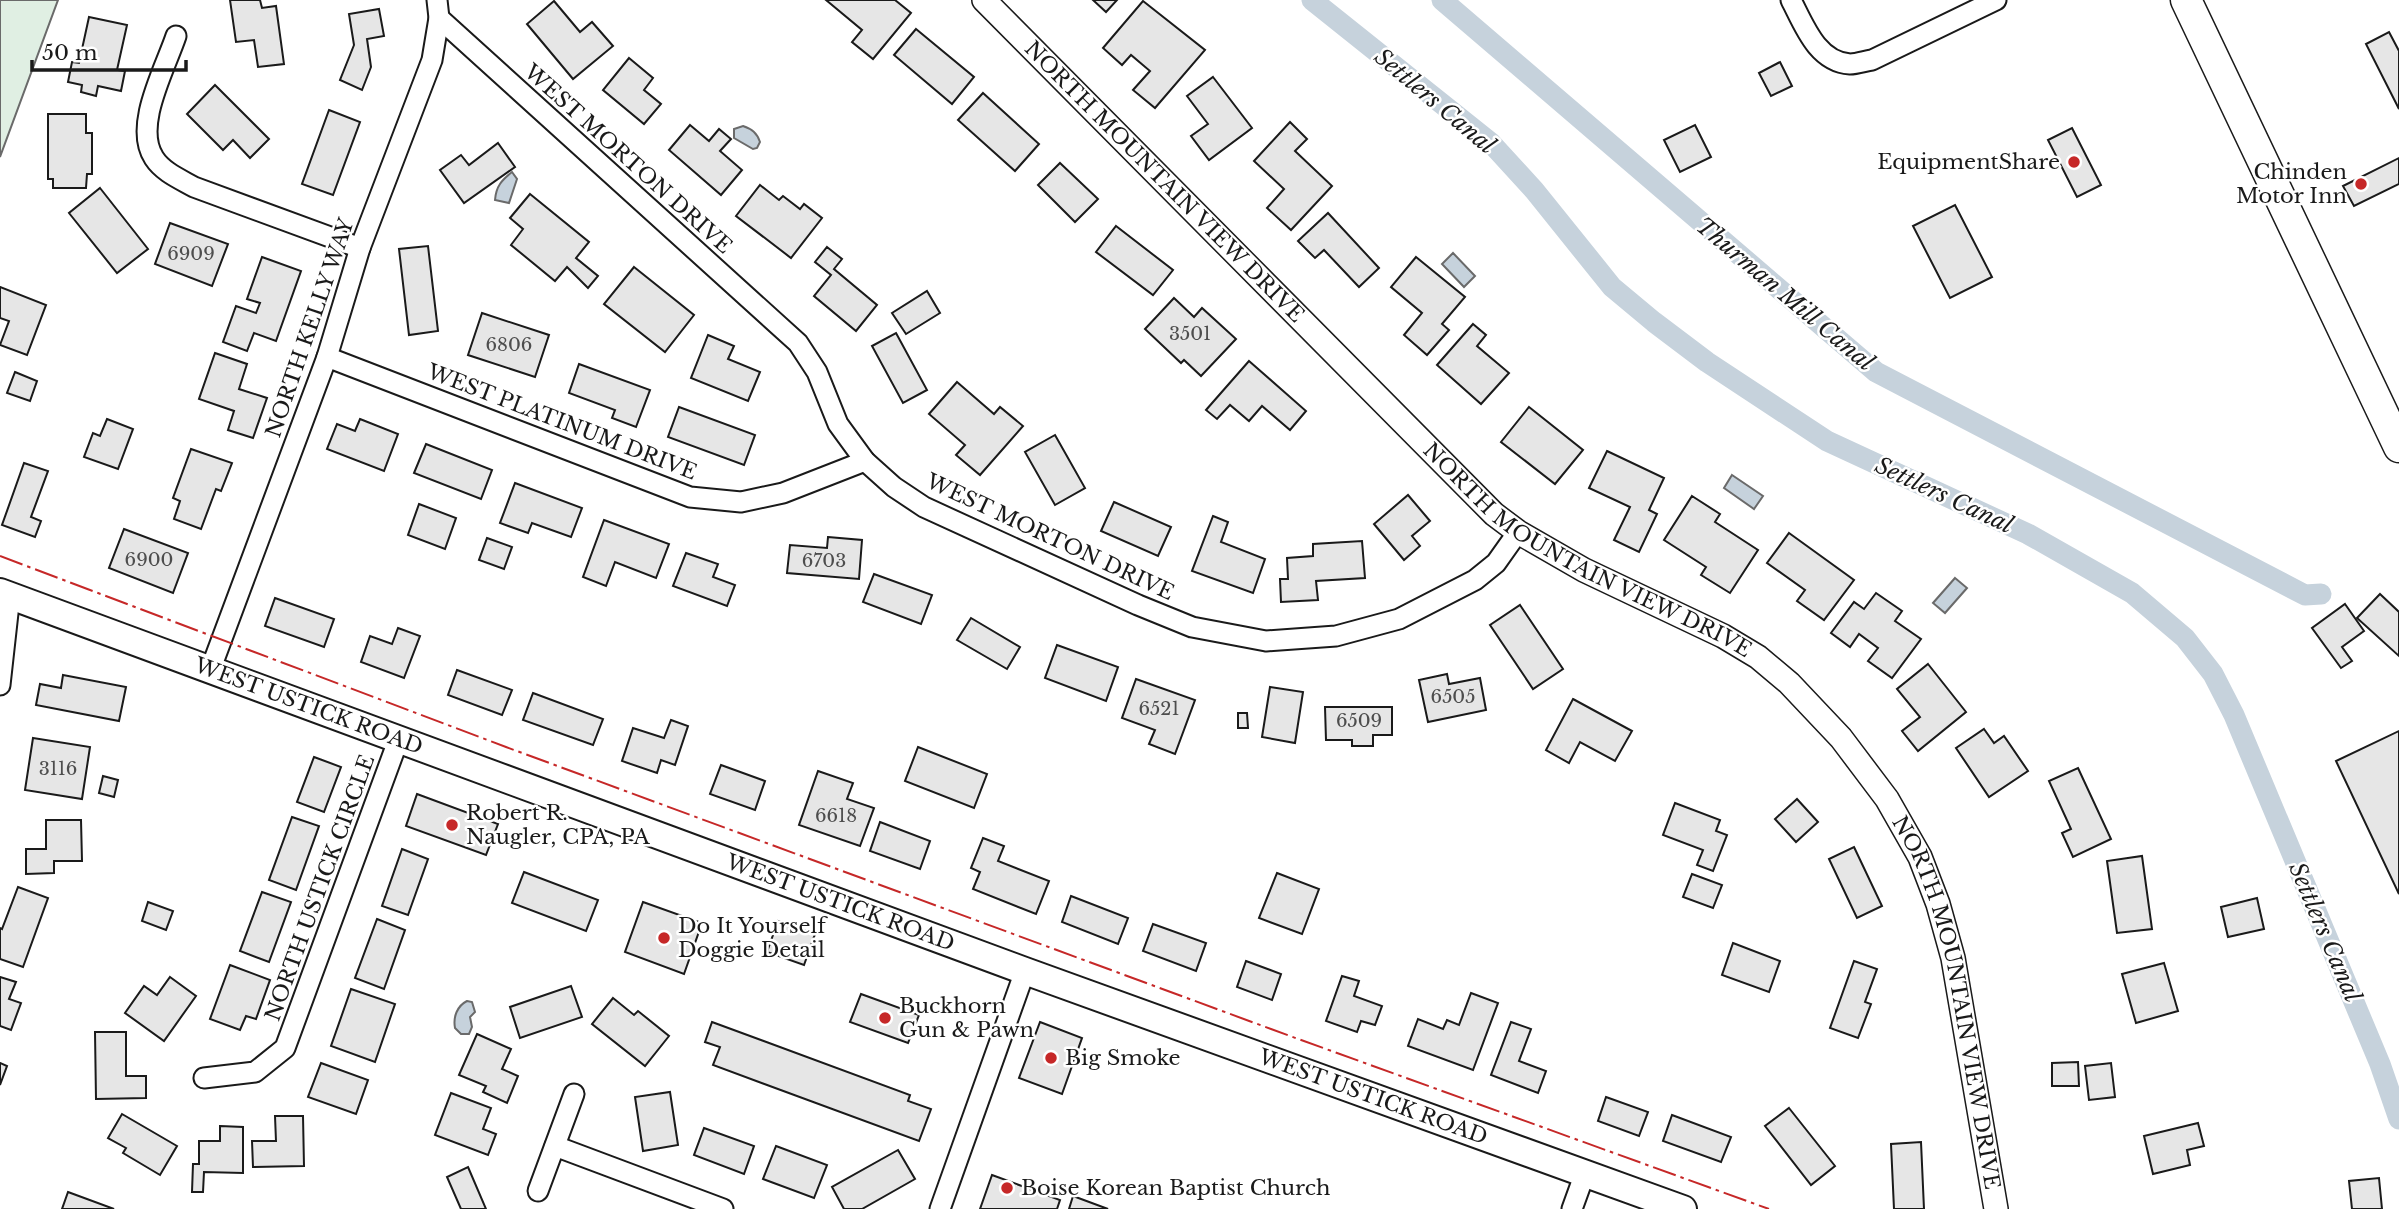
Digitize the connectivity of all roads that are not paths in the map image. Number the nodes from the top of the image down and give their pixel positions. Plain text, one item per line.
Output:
1 (984, 0) edge
2 (1791, 0) edge
3 (1996, 0) edge
4 (2186, 0) edge
5 (438, 9) edge
6 (176, 36) dead end
7 (360, 248) junction
8 (327, 356) junction
9 (2399, 447) edge
10 (865, 461) junction
11 (1518, 532) junction
12 (5, 594) edge
13 (211, 668) junction
14 (0, 685) edge
15 (399, 738) junction
16 (1025, 971) junction
17 (204, 1078) dead end
18 (574, 1094) dead end
19 (555, 1146) junction
20 (1585, 1173) junction
21 (538, 1191) dead end
22 (723, 1209) edge
23 (940, 1209) edge
24 (1573, 1209) edge
25 (1683, 1209) edge
26 (1996, 1209) edge

1 - 11 street, NORTH MOUNTAIN VIEW DRIVE
2 - 3 street
4 - 9 main road
5 - 7 street, NORTH KELLY WAY
5 - 10 street, WEST MORTON DRIVE
6 - 7 street
7 - 8 street, NORTH KELLY WAY
8 - 10 street, WEST PLATINUM DRIVE
8 - 13 street, NORTH KELLY WAY
10 - 11 street, WEST MORTON DRIVE
11 - 26 street, NORTH MOUNTAIN VIEW DRIVE
12 - 13 main road, WEST USTICK ROAD
12 - 14 street
13 - 15 main road, WEST USTICK ROAD
15 - 16 main road, WEST USTICK ROAD
15 - 17 street, NORTH USTICK CIRCLE
16 - 20 main road, WEST USTICK ROAD
16 - 23 street
18 - 19 street
19 - 21 street
19 - 22 street
20 - 24 street
20 - 25 main road, WEST USTICK ROAD

